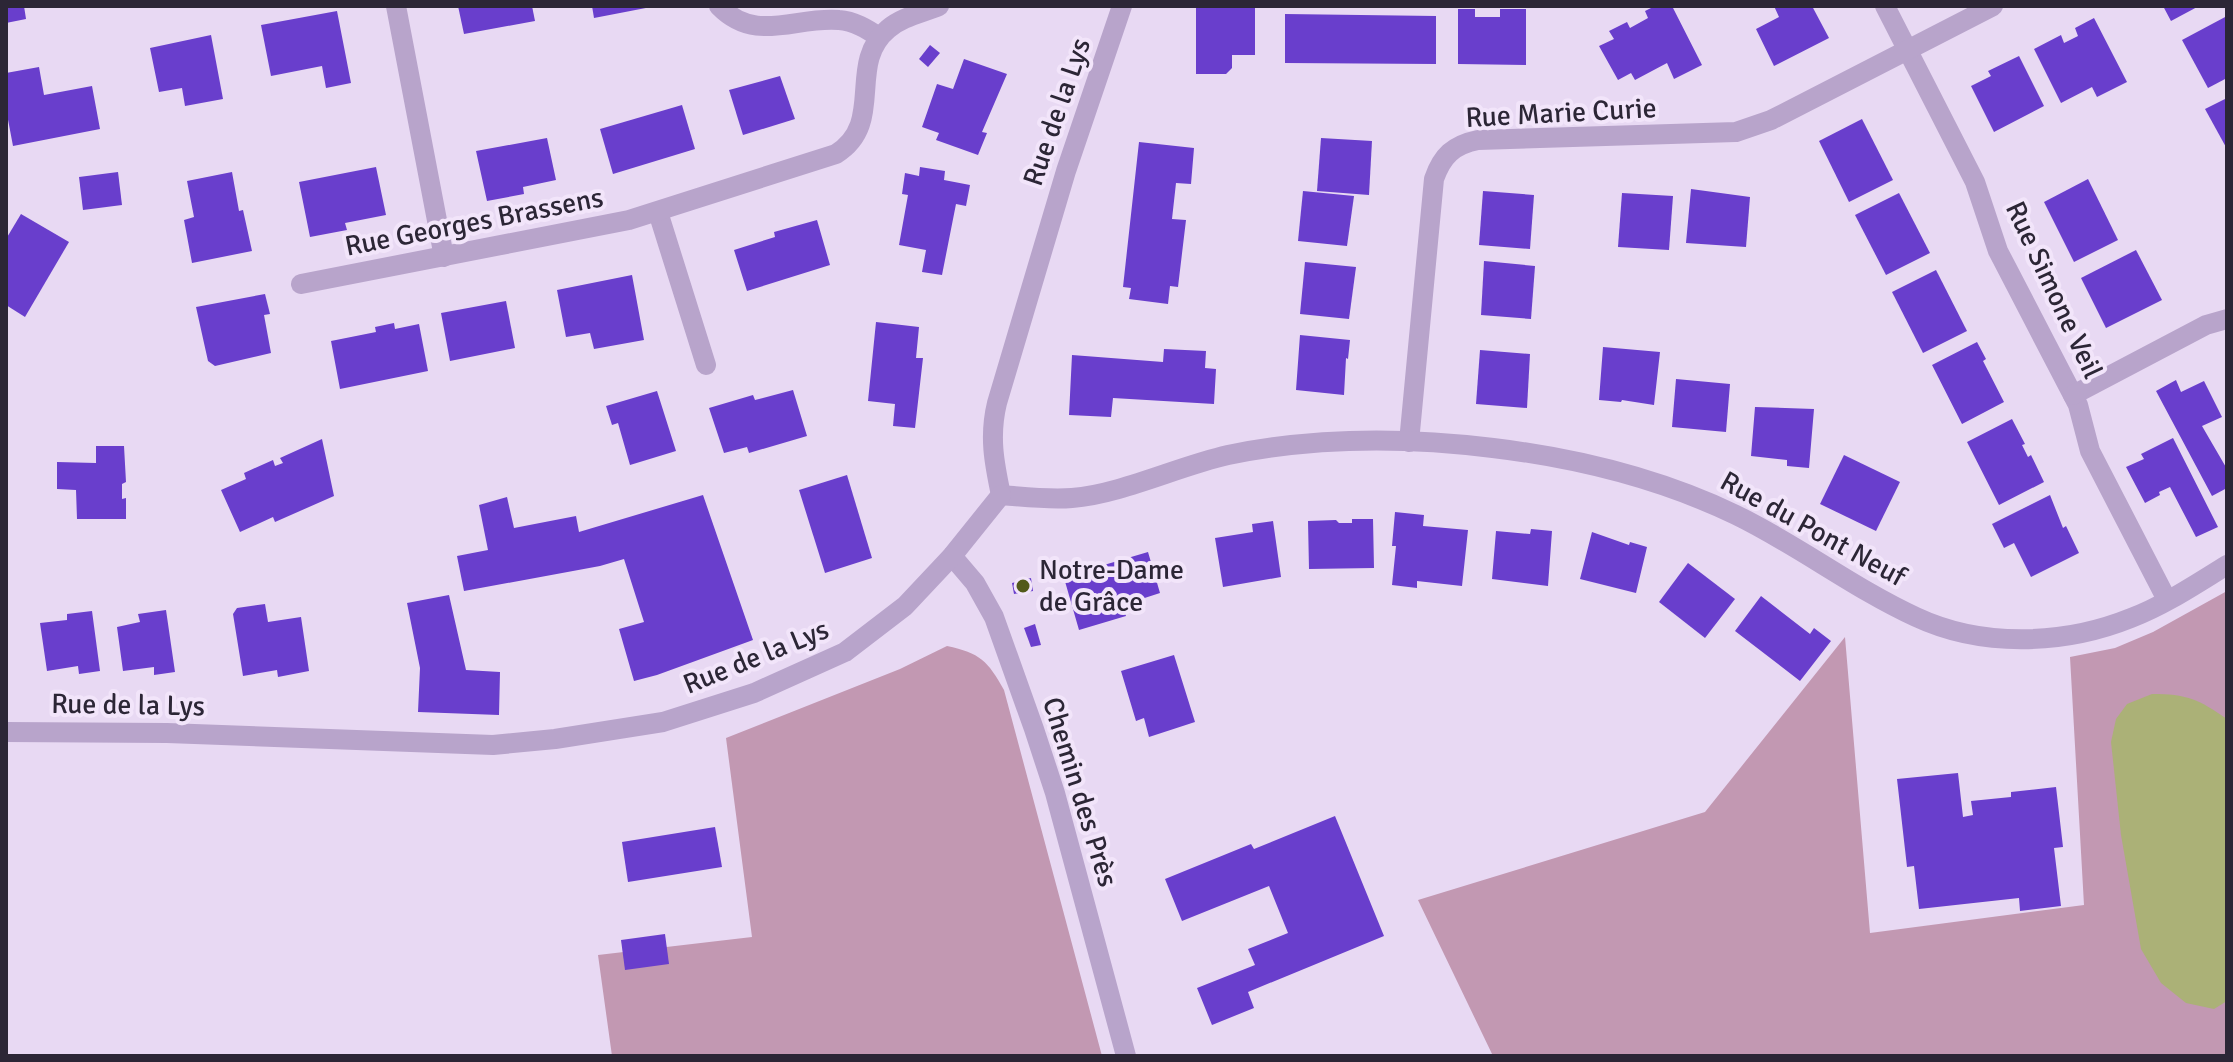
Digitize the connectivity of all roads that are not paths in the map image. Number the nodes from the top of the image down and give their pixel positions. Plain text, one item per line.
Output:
1 (396, 6) edge
2 (719, 6) edge
3 (939, 6) edge
4 (1122, 6) edge
5 (1885, 6) edge
6 (1993, 6) edge
7 (879, 37) junction
8 (1907, 49) junction
9 (658, 212) junction
10 (444, 257) junction
11 (301, 284) dead end
12 (2227, 319) edge
13 (706, 365) dead end
14 (2073, 395) junction
15 (1409, 442) junction
16 (1001, 495) junction
17 (952, 556) junction
18 (2227, 565) edge
19 (2167, 600) junction
20 (6, 732) edge
21 (1126, 1056) edge

1 - 10 street
2 - 7 street
3 - 7 street
4 - 16 street, Rue de la Lys
5 - 8 street, Rue Simone Veil
6 - 8 street
7 - 9 street, Rue Georges Brassens
8 - 14 street, Rue Simone Veil
8 - 15 street, Rue Marie Curie
9 - 10 street, Rue Georges Brassens
9 - 13 street
10 - 11 street, Rue Georges Brassens
12 - 14 street
14 - 19 street, Rue Simone Veil
15 - 16 street, Rue du Pont Neuf
15 - 19 street, Rue du Pont Neuf
16 - 17 street, Rue de la Lys
17 - 20 street, Rue de la Lys
17 - 21 street, Chemin des Près
18 - 19 street, Rue du Pont Neuf

